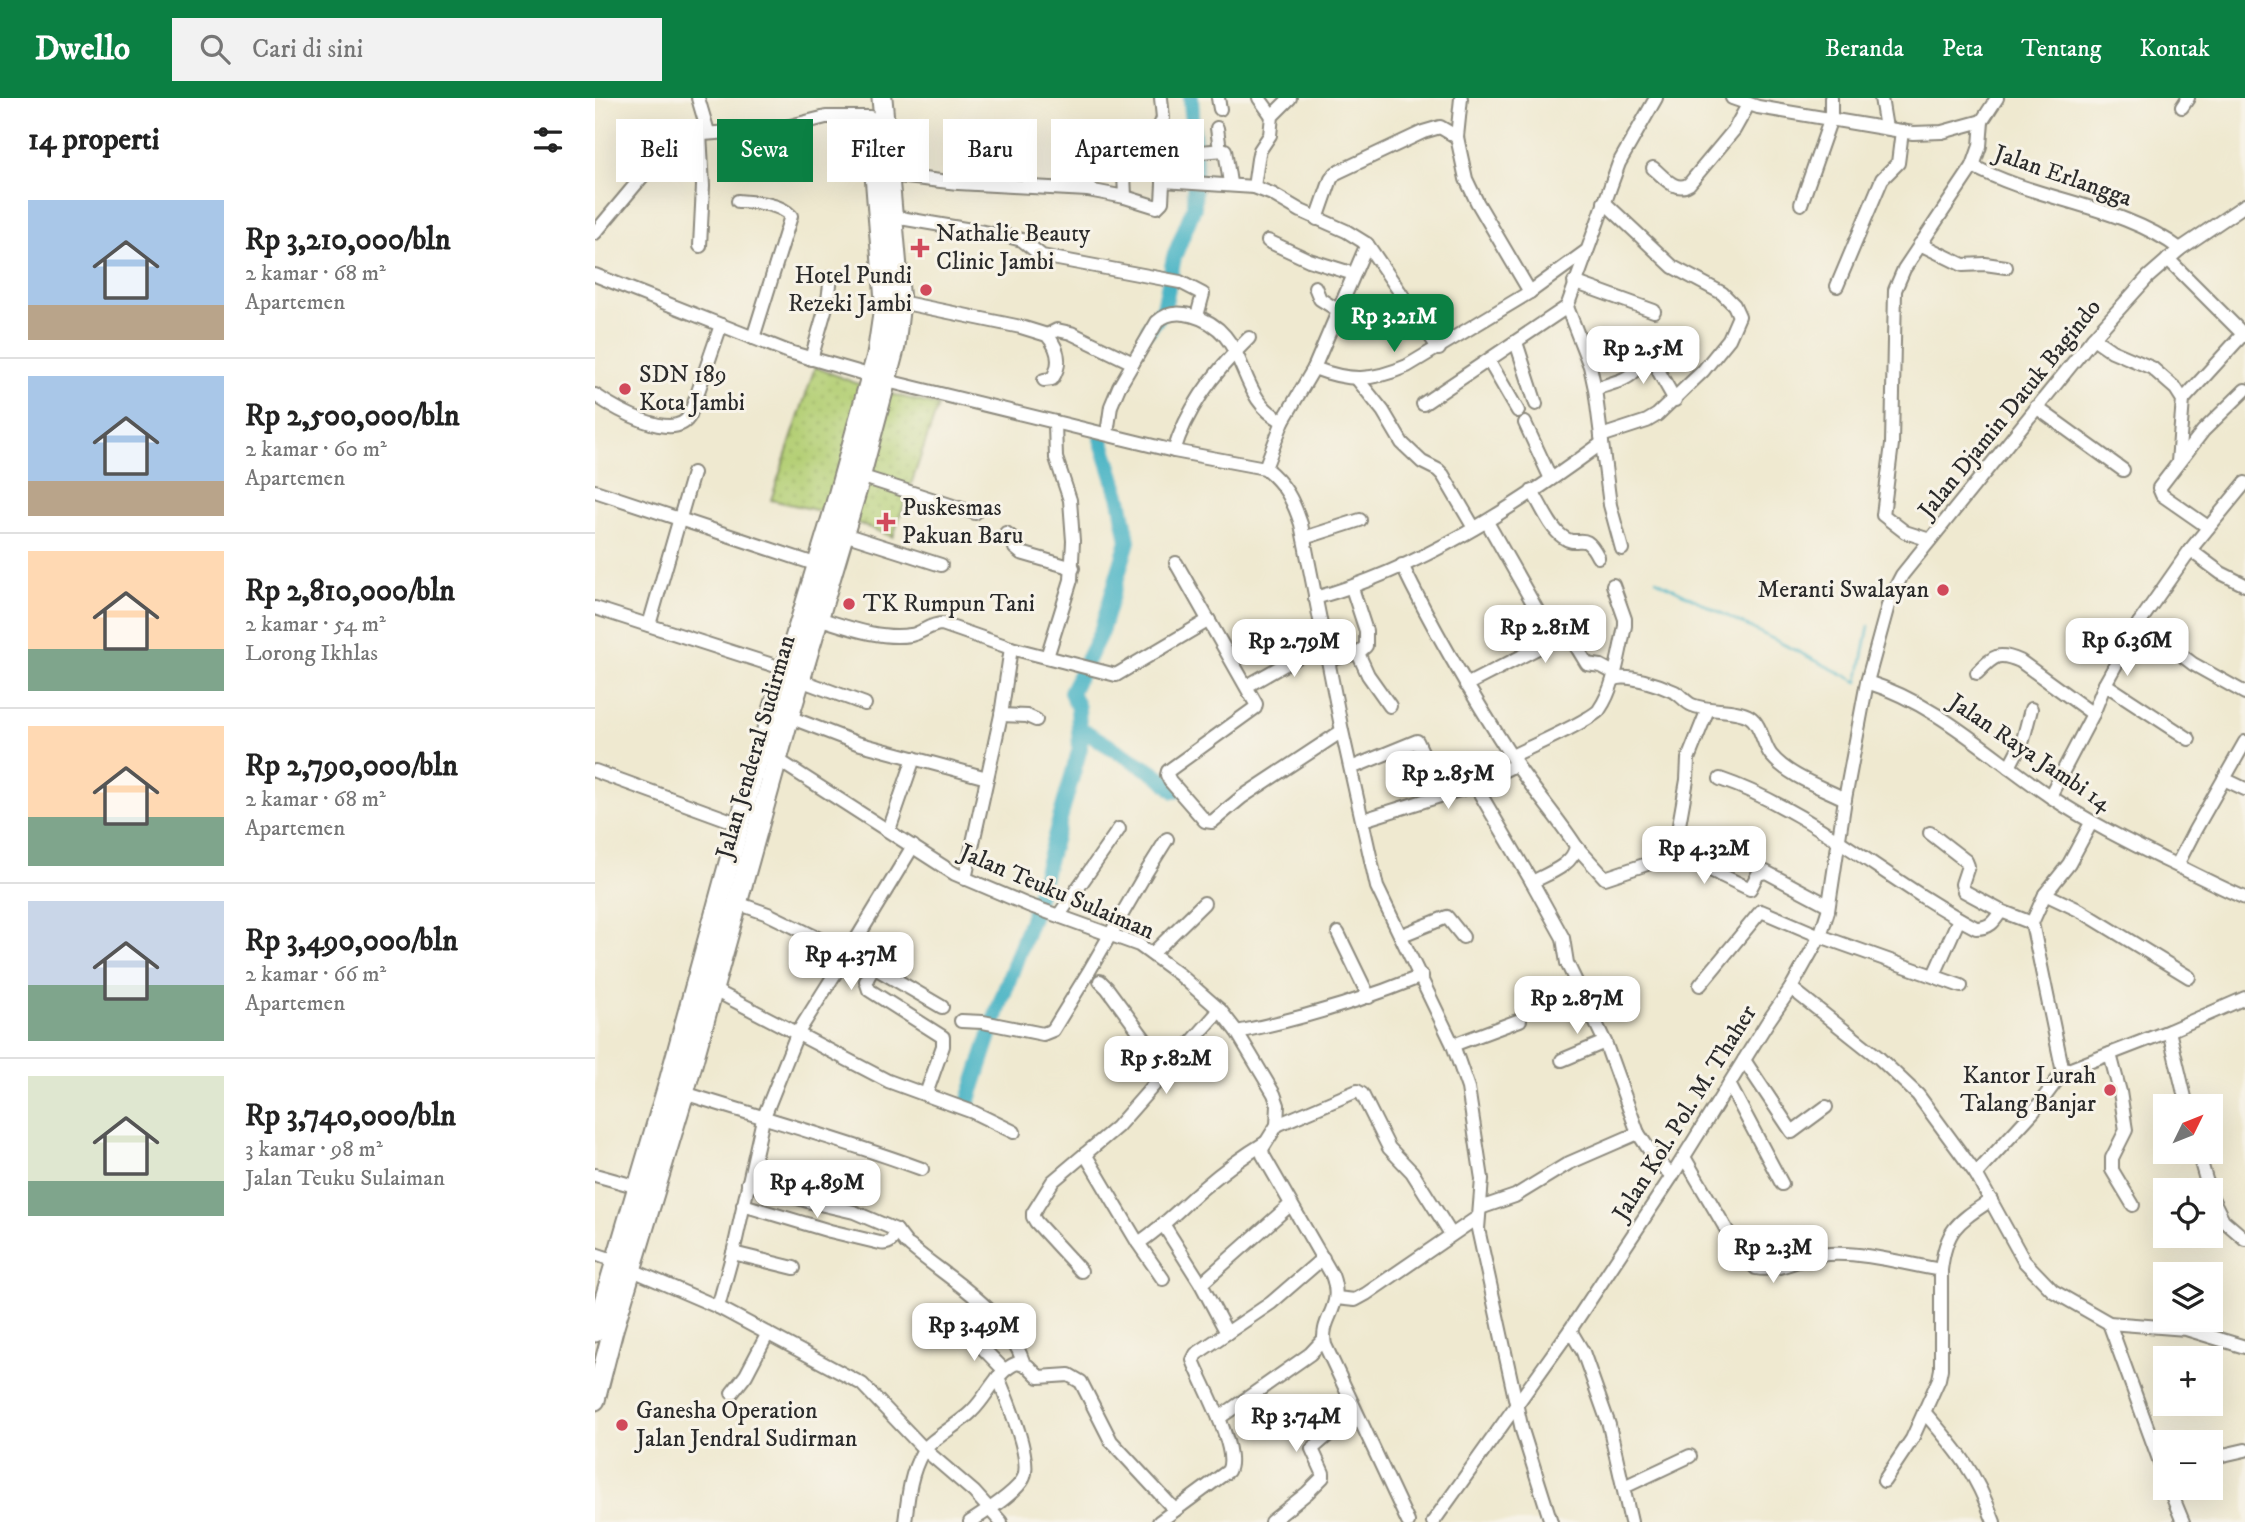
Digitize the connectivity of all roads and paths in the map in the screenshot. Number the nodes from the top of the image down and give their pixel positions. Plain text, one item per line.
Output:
1 (698, 98) edge
2 (882, 98) edge
3 (1161, 98) edge
4 (1259, 98) edge
5 (1290, 98) edge
6 (1461, 98) edge
7 (1656, 98) edge
8 (1732, 98) edge
9 (1831, 98) edge
10 (1881, 98) edge
11 (1997, 98) edge
12 (1748, 105) junction
13 (870, 108) edge
14 (1272, 116) junction
15 (1831, 118) junction
16 (880, 119) edge
17 (1163, 119) edge
18 (1982, 121) junction
19 (1217, 128) dead end
20 (1886, 128) junction
21 (1902, 131) junction
22 (704, 132) junction
23 (1457, 137) junction
24 (1220, 150) junction
25 (1204, 152) edge
26 (1973, 166) junction
27 (1653, 168) dead end
28 (929, 180) edge
29 (880, 182) edge
30 (890, 182) edge
31 (1088, 182) edge
32 (1124, 182) edge
33 (1163, 182) edge
34 (1175, 182) edge
35 (1230, 183) junction
36 (1254, 187) junction
37 (1088, 190) junction
38 (1125, 197) junction
39 (738, 201) dead end
40 (1604, 202) junction
41 (1801, 204) dead end
42 (2242, 213) edge
43 (894, 217) junction
44 (1317, 219) junction
45 (596, 227) edge
46 (1268, 240) dead end
47 (1367, 244) junction
48 (1920, 244) junction
49 (700, 246) dead end
50 (2180, 249) junction
51 (1585, 252) junction
52 (2168, 259) junction
53 (2005, 267) dead end
54 (1354, 274) junction
55 (595, 275) edge
56 (831, 277) dead end
57 (1574, 282) junction
58 (1837, 286) dead end
59 (1315, 287) dead end
60 (1530, 292) junction
61 (900, 302) junction
62 (1567, 307) junction
63 (1339, 311) junction
64 (1654, 311) dead end
65 (1197, 316) junction
66 (721, 326) junction
67 (2244, 334) edge
68 (1047, 335) junction
69 (1647, 337) dead end
70 (753, 338) junction
71 (1248, 338) dead end
72 (2093, 338) junction
73 (1516, 342) junction
74 (1439, 349) junction
75 (1234, 352) junction
76 (811, 359) junction
77 (1129, 361) junction
78 (1489, 361) junction
79 (1314, 368) junction
80 (1659, 372) dead end
81 (879, 379) junction
82 (1044, 380) dead end
83 (1359, 380) junction
84 (1595, 389) junction
85 (2245, 390) edge
86 (595, 395) edge
87 (1675, 400) junction
88 (2183, 400) junction
89 (1423, 404) dead end
90 (1536, 404) dead end
91 (2036, 407) junction
92 (1518, 411) dead end
93 (1283, 421) junction
94 (1055, 422) junction
95 (1525, 423) dead end
96 (1107, 434) junction
97 (1602, 440) junction
98 (1174, 451) junction
99 (2178, 462) junction
100 (1265, 468) junction
101 (2123, 470) dead end
102 (693, 473) dead end
103 (1551, 479) junction
104 (2245, 483) edge
105 (852, 484) junction
106 (595, 491) edge
107 (1532, 491) junction
108 (975, 513) dead end
109 (1360, 520) dead end
110 (680, 521) junction
111 (1480, 525) junction
112 (2209, 527) junction
113 (1006, 533) dead end
114 (844, 534) junction
115 (1304, 538) junction
116 (1930, 540) junction
117 (1622, 549) dead end
118 (2190, 550) junction
119 (1598, 557) dead end
120 (1176, 563) dead end
121 (818, 565) junction
122 (941, 565) dead end
123 (1402, 565) junction
124 (1073, 568) junction
125 (1613, 585) dead end
126 (2245, 585) edge
127 (1352, 588) junction
128 (1315, 598) junction
129 (595, 608) edge
130 (818, 618) junction
131 (1209, 620) junction
132 (2139, 623) junction
133 (649, 625) junction
134 (1553, 640) junction
135 (1324, 642) junction
136 (1011, 648) junction
137 (1358, 653) junction
138 (1047, 657) junction
139 (1328, 660) junction
140 (1977, 673) dead end
141 (792, 675) junction
142 (1614, 676) junction
143 (1867, 682) junction
144 (2105, 684) junction
145 (1467, 685) junction
146 (1247, 686) junction
147 (2245, 693) edge
148 (865, 704) dead end
149 (1390, 706) dead end
150 (1708, 709) junction
151 (2031, 709) dead end
152 (2093, 714) junction
153 (1001, 715) junction
154 (789, 716) junction
155 (1036, 720) dead end
156 (1342, 731) junction
157 (2189, 739) dead end
158 (2245, 742) edge
159 (914, 758) junction
160 (778, 760) junction
161 (1514, 760) junction
162 (2009, 767) junction
163 (1351, 768) junction
164 (595, 771) edge
165 (987, 778) junction
166 (1720, 779) dead end
167 (2224, 779) junction
168 (1475, 785) junction
169 (2245, 789) edge
170 (1443, 796) junction
171 (2050, 796) junction
172 (1845, 799) junction
173 (1363, 820) junction
174 (2091, 823) junction
175 (740, 824) junction
176 (1119, 829) dead end
177 (889, 830) junction
178 (1930, 833) dead end
179 (1716, 837) dead end
180 (1167, 839) dead end
181 (1838, 841) junction
182 (913, 846) junction
183 (1576, 846) junction
184 (1673, 852) junction
185 (2177, 866) junction
186 (735, 874) junction
187 (1720, 875) junction
188 (965, 879) junction
189 (1532, 882) junction
190 (2045, 894) junction
191 (2245, 898) edge
192 (1204, 902) dead end
193 (737, 903) junction
194 (1829, 905) junction
195 (2001, 911) junction
196 (1059, 915) junction
197 (1959, 919) junction
198 (2032, 923) junction
199 (1338, 933) dead end
200 (1402, 935) junction
201 (1109, 936) junction
202 (1820, 936) junction
203 (1463, 937) dead end
204 (848, 953) junction
205 (1152, 954) junction
206 (1934, 975) junction
207 (1422, 976) junction
208 (2189, 977) dead end
209 (1100, 981) dead end
210 (1700, 985) dead end
211 (1961, 986) dead end
212 (1791, 988) junction
213 (1369, 997) junction
214 (703, 998) junction
215 (2245, 998) edge
216 (942, 1007) dead end
217 (1220, 1010) junction
218 (1520, 1020) dead end
219 (961, 1021) dead end
220 (2169, 1031) junction
221 (1237, 1032) junction
222 (797, 1034) junction
223 (1605, 1042) junction
224 (1453, 1045) junction
225 (2110, 1054) junction
226 (1562, 1060) dead end
227 (1744, 1060) junction
228 (2063, 1072) junction
229 (1162, 1075) junction
230 (1729, 1084) junction
231 (684, 1093) junction
232 (926, 1094) junction
233 (2184, 1094) edge
234 (1826, 1107) dead end
235 (763, 1119) junction
236 (1277, 1125) junction
237 (1014, 1132) dead end
238 (1638, 1133) junction
239 (660, 1140) junction
240 (1265, 1143) junction
241 (1085, 1154) junction
242 (1684, 1157) junction
243 (922, 1169) dead end
244 (1976, 1174) junction
245 (595, 1175) edge
246 (1672, 1176) junction
247 (748, 1183) junction
248 (1782, 1184) dead end
249 (638, 1186) junction
250 (1991, 1200) junction
251 (743, 1205) junction
252 (1290, 1205) junction
253 (2133, 1205) dead end
254 (1479, 1212) junction
255 (2223, 1220) edge
256 (1163, 1224) junction
257 (897, 1230) junction
258 (1451, 1234) junction
259 (2245, 1239) edge
260 (1138, 1243) junction
261 (733, 1253) junction
262 (595, 1254) edge
263 (1322, 1258) junction
264 (623, 1265) junction
265 (794, 1268) dead end
266 (1941, 1270) junction
267 (1081, 1271) dead end
268 (1163, 1279) dead end
269 (1201, 1283) junction
270 (1336, 1298) junction
271 (718, 1307) junction
272 (2109, 1323) junction
273 (1570, 1330) junction
274 (595, 1332) edge
275 (967, 1332) dead end
276 (768, 1333) junction
277 (1227, 1333) junction
278 (1324, 1339) junction
279 (2245, 1347) edge
280 (1024, 1364) junction
281 (1001, 1374) junction
282 (732, 1393) dead end
283 (595, 1400) edge
284 (1517, 1407) junction
285 (1355, 1412) junction
286 (1924, 1412) junction
287 (1219, 1419) junction
288 (1917, 1428) junction
289 (1946, 1437) junction
290 (2153, 1441) edge
291 (924, 1449) junction
292 (2245, 1450) edge
293 (2223, 1455) edge
294 (1690, 1456) dead end
295 (1884, 1481) dead end
296 (1624, 1487) junction
297 (2174, 1500) edge
298 (990, 1509) junction
299 (1175, 1510) junction
300 (1277, 1520) edge
301 (905, 1522) edge
302 (970, 1522) edge
303 (1001, 1522) edge
304 (1159, 1522) edge
305 (1408, 1522) edge
306 (1433, 1522) edge
307 (1551, 1522) edge
308 (1631, 1522) edge
309 (1994, 1522) edge
310 (2183, 1522) edge

1 - 22 street
2 - 16 highway, Jalan Jenderal Sudirman
3 - 17 street
4 - 14 street
5 - 14 street
6 - 23 street
7 - 40 street
8 - 12 street
9 - 15 street
10 - 20 street
11 - 18 street
12 - 15 street
12 - 27 street
13 - 22 street
14 - 36 street
15 - 20 street
15 - 41 street
18 - 21 street
18 - 26 street, Jalan Erlangga
19 - 24 street
20 - 21 street
21 - 58 street
22 - 45 street
22 - 49 street
23 - 44 street
23 - 60 street
24 - 25 street
24 - 35 street
26 - 48 street
26 - 50 street, Jalan Erlangga
28 - 37 street
29 - 81 highway, Jalan Jenderal Sudirman
30 - 43 highway, Jalan Jenderal Sudirman
31 - 37 street
32 - 38 street
33 - 38 street
34 - 35 street
35 - 36 street
36 - 44 street
37 - 38 street
39 - 70 street
40 - 51 street
40 - 87 street
42 - 50 street, Jalan Djamin Datuk Bagindo
43 - 61 highway, Jalan Jenderal Sudirman
43 - 65 street
44 - 47 street
46 - 54 street
47 - 54 street
47 - 74 street
48 - 53 street
48 - 116 street
50 - 52 street, Jalan Djamin Datuk Bagindo
51 - 57 street
51 - 60 street
52 - 67 street
52 - 72 street, Jalan Djamin Datuk Bagindo
54 - 63 street
55 - 66 street
56 - 76 street
57 - 62 street
57 - 64 street
59 - 63 street
60 - 74 street
61 - 68 street
61 - 81 highway, Jalan Jenderal Sudirman
62 - 73 street
62 - 84 street
63 - 79 street
65 - 75 street
65 - 77 street
66 - 70 street
66 - 86 street
67 - 88 street
68 - 77 street
68 - 82 street
69 - 84 street
70 - 76 street
71 - 75 street
72 - 88 street
72 - 91 street, Jalan Djamin Datuk Bagindo
73 - 78 street
73 - 90 street
74 - 83 street
75 - 93 street
75 - 98 street
76 - 81 street
77 - 96 street
78 - 89 street
78 - 92 street
79 - 83 street
79 - 93 street
80 - 87 street
81 - 94 street
81 - 105 highway, Jalan Jenderal Sudirman
83 - 111 street
84 - 97 street
85 - 99 street
87 - 97 street
88 - 99 street
91 - 101 street
91 - 116 street, Jalan Djamin Datuk Bagindo
93 - 100 street
94 - 96 street
94 - 124 street
95 - 103 street
96 - 98 street
97 - 103 street
97 - 117 street
98 - 100 street
99 - 112 street
100 - 115 street
102 - 110 street
103 - 107 street
104 - 112 street
105 - 108 street
105 - 114 highway, Jalan Jenderal Sudirman
105 - 121 highway, Jalan Jenderal Sudirman
106 - 110 street
107 - 111 street
107 - 119 street
109 - 115 street
110 - 121 street
110 - 133 street
111 - 123 street
111 - 134 street
112 - 118 street
113 - 124 street
114 - 122 street
114 - 130 highway, Jalan Jenderal Sudirman
115 - 128 street
116 - 143 street, Jalan Djamin Datuk Bagindo
118 - 126 street
118 - 132 street
120 - 131 street
121 - 141 highway, Jalan Jenderal Sudirman
123 - 127 street
123 - 145 street
124 - 138 street
125 - 142 street
127 - 128 street
127 - 137 street
128 - 135 street
129 - 133 street
130 - 136 street
130 - 141 highway, Jalan Jenderal Sudirman
131 - 138 street
131 - 146 street
132 - 144 street
132 - 147 street
133 - 141 street
134 - 142 street
134 - 145 street
135 - 139 street
135 - 146 street
136 - 138 street
136 - 153 street
137 - 139 street
137 - 149 street
139 - 156 street
140 - 152 street
141 - 148 street
141 - 154 highway, Jalan Jenderal Sudirman
141 - 175 highway, Jalan Jenderal Sudirman
142 - 150 street
142 - 161 street
143 - 162 street, Jalan Raya Jambi 14
143 - 172 street, Jalan Kol. Pol. M. Thaher
144 - 152 street
144 - 157 street
145 - 161 street
146 - 156 street
150 - 172 street
150 - 184 street
151 - 162 street
152 - 171 street
153 - 155 street
153 - 165 street
154 - 159 street
154 - 160 highway, Jalan Jenderal Sudirman
156 - 163 street
158 - 167 street
159 - 165 street
159 - 177 street
160 - 177 street, Jalan Teuku Sulaiman
160 - 186 highway, Jalan Jenderal Sudirman
161 - 168 street
161 - 183 street
162 - 171 street, Jalan Raya Jambi 14
163 - 170 street
163 - 173 street
164 - 175 street
165 - 188 street
166 - 181 street
167 - 169 street
167 - 185 street
168 - 170 street
168 - 189 street
170 - 173 street
171 - 174 street, Jalan Raya Jambi 14
172 - 181 street, Jalan Kol. Pol. M. Thaher
173 - 200 street
174 - 185 street, Jalan Raya Jambi 14
174 - 190 street
175 - 186 highway, Jalan Jenderal Sudirman
176 - 196 street
177 - 182 street, Jalan Teuku Sulaiman
178 - 195 street
179 - 187 street
180 - 201 street
181 - 194 street, Jalan Kol. Pol. M. Thaher
181 - 197 street
182 - 188 street, Jalan Teuku Sulaiman
182 - 204 street
183 - 184 street
183 - 189 street
184 - 187 street
185 - 191 street, Jalan Raya Jambi 14
186 - 193 highway, Jalan Jenderal Sudirman
186 - 214 highway, Jalan Jenderal Sudirman
187 - 194 street
188 - 196 street, Jalan Teuku Sulaiman
189 - 223 street
190 - 198 street
190 - 208 street
192 - 205 street
193 - 204 street
193 - 214 highway, Jalan Jenderal Sudirman
194 - 202 street, Jalan Kol. Pol. M. Thaher
195 - 197 street
195 - 198 street
196 - 201 street, Jalan Teuku Sulaiman
197 - 206 street
198 - 228 street
199 - 213 street
200 - 203 street
200 - 207 street
201 - 205 street, Jalan Teuku Sulaiman
201 - 219 street
202 - 206 street
202 - 210 street
202 - 212 street, Jalan Kol. Pol. M. Thaher
204 - 222 street
205 - 217 street, Jalan Teuku Sulaiman
206 - 211 street
207 - 213 street
207 - 224 street
209 - 229 street
212 - 227 street, Jalan Kol. Pol. M. Thaher
212 - 244 street
213 - 221 street
214 - 222 street
214 - 231 highway, Jalan Jenderal Sudirman
214 - 239 highway, Jalan Jenderal Sudirman
215 - 220 street
216 - 232 street
217 - 221 street, Jalan Teuku Sulaiman
217 - 229 street
218 - 224 street
220 - 225 street
220 - 233 street
221 - 236 street, Jalan Teuku Sulaiman
222 - 232 street
222 - 235 street
223 - 226 street
223 - 238 street
224 - 254 street
225 - 228 street
225 - 253 street
227 - 230 street, Jalan Kol. Pol. M. Thaher
227 - 234 street
228 - 244 street
229 - 241 street
230 - 242 street, Jalan Kol. Pol. M. Thaher
230 - 248 street
231 - 235 street
231 - 239 highway, Jalan Jenderal Sudirman
232 - 237 street
235 - 243 street
235 - 247 street
236 - 240 street
236 - 258 street
238 - 246 street
238 - 254 street
239 - 249 highway, Jalan Jenderal Sudirman
239 - 264 highway, Jalan Jenderal Sudirman
240 - 252 street
240 - 256 street
241 - 260 street
241 - 267 street
242 - 246 street, Jalan Kol. Pol. M. Thaher
242 - 266 street
244 - 250 street
245 - 249 street
246 - 273 street, Jalan Kol. Pol. M. Thaher
247 - 251 street
247 - 257 street
249 - 264 highway, Jalan Jenderal Sudirman
250 - 266 street
250 - 272 street
251 - 257 street
251 - 261 street
252 - 263 street
252 - 269 street
254 - 258 street
254 - 284 street
255 - 259 street
256 - 260 street
256 - 269 street
257 - 280 street
258 - 270 street
260 - 268 street
261 - 265 street
261 - 271 street
262 - 264 street
263 - 270 street
263 - 277 street
264 - 271 street
264 - 274 highway, Jalan Jenderal Sudirman
264 - 283 highway, Jalan Jenderal Sudirman
266 - 286 street
269 - 277 street
270 - 278 street
271 - 276 street
272 - 279 street
272 - 290 street
273 - 284 street, Jalan Kol. Pol. M. Thaher
273 - 296 street
275 - 281 street
276 - 282 street
276 - 291 street
277 - 287 street
278 - 285 street
278 - 287 street
280 - 281 street
280 - 299 street
281 - 291 street
281 - 298 street
284 - 306 street, Jalan Kol. Pol. M. Thaher
284 - 307 street
285 - 300 street
285 - 305 street
286 - 288 street
286 - 289 street
287 - 299 street
288 - 289 street
288 - 295 street
289 - 309 street
291 - 298 street
291 - 301 street
292 - 293 street
294 - 296 street
296 - 308 street
297 - 310 street
298 - 302 street
298 - 303 street
299 - 304 street

